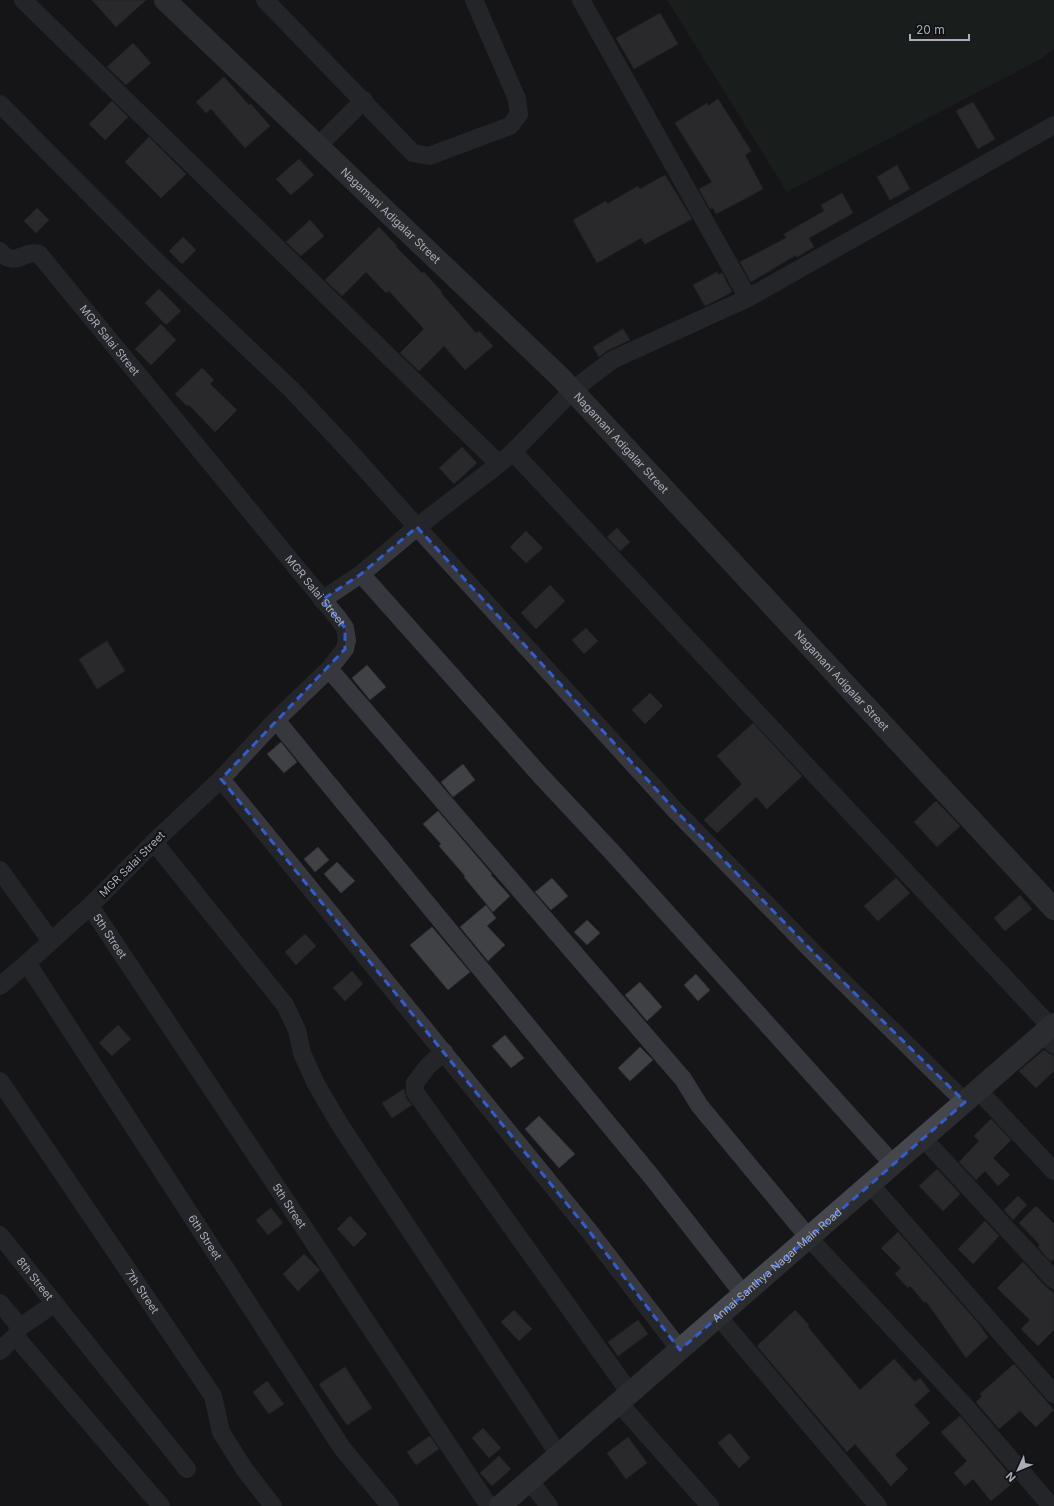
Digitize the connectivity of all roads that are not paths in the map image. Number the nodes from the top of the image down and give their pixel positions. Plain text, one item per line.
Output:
1 (22, 0) edge
2 (165, 0) edge
3 (265, 0) edge
4 (474, 0) edge
5 (582, 0) edge
6 (364, 100) junction
7 (0, 104) edge
8 (1054, 125) edge
9 (318, 146) junction
10 (0, 251) edge
11 (748, 298) junction
12 (573, 390) junction
13 (513, 452) junction
14 (499, 464) junction
15 (417, 528) junction
16 (361, 574) junction
17 (322, 600) junction
18 (329, 669) junction
19 (276, 720) junction
20 (221, 779) junction
21 (154, 842) junction
22 (0, 870) edge
23 (90, 906) junction
24 (1054, 909) edge
25 (50, 941) junction
26 (27, 964) junction
27 (0, 986) edge
28 (1051, 1033) edge
29 (444, 1052) junction
30 (0, 1082) edge
31 (972, 1096) junction
32 (923, 1138) junction
33 (893, 1164) junction
34 (1054, 1171) edge
35 (870, 1184) junction
36 (0, 1235) edge
37 (809, 1238) junction
38 (1054, 1280) edge
39 (744, 1294) junction
40 (0, 1303) edge
41 (54, 1304) junction
42 (718, 1316) junction
43 (18, 1332) junction
44 (680, 1350) junction
45 (0, 1351) edge
46 (1054, 1394) edge
47 (624, 1398) junction
48 (559, 1455) junction
49 (187, 1469) dead end
50 (530, 1481) junction
51 (161, 1506) edge
52 (273, 1506) edge
53 (390, 1506) edge
54 (489, 1506) edge
55 (500, 1506) edge
56 (549, 1506) edge
57 (710, 1506) edge
58 (878, 1506) edge
59 (1051, 1506) edge

1 - 14 street
2 - 9 street, Nagamani Adigalar Street
3 - 6 street
4 - 6 street
5 - 11 street
6 - 9 street
7 - 15 street
8 - 11 street
9 - 12 street, Nagamani Adigalar Street
10 - 17 street, MGR Salai Street
11 - 12 street
12 - 13 street
12 - 24 street, Nagamani Adigalar Street
13 - 14 street
13 - 28 street
14 - 15 street
15 - 16 street
15 - 31 street
16 - 17 street
16 - 33 street
17 - 18 street, MGR Salai Street
18 - 19 street, MGR Salai Street
18 - 37 street
19 - 20 street, MGR Salai Street
19 - 39 street
20 - 21 street, MGR Salai Street
20 - 29 street
21 - 23 street, MGR Salai Street
21 - 48 street
22 - 25 street
23 - 25 street, MGR Salai Street
23 - 54 street, 5th Street
25 - 26 street, MGR Salai Street
26 - 27 street, MGR Salai Street
26 - 53 street, 6th Street
28 - 31 street, Annai Santhya Nagar Main Road
29 - 44 street
29 - 47 street
30 - 52 street, 7th Street
31 - 32 street, Annai Santhya Nagar Main Road
31 - 34 street
32 - 33 street, Annai Santhya Nagar Main Road
32 - 38 street
33 - 35 street, Annai Santhya Nagar Main Road
35 - 37 street, Annai Santhya Nagar Main Road
35 - 46 street
36 - 41 street, 8th Street
37 - 39 street, Annai Santhya Nagar Main Road
37 - 59 street
39 - 42 street, Annai Santhya Nagar Main Road
40 - 43 street
41 - 43 street
41 - 49 street, 8th Street
42 - 44 street, Annai Santhya Nagar Main Road
42 - 58 street
43 - 45 street
43 - 51 street
44 - 47 street, Annai Santhya Nagar Main Road
47 - 48 street, Annai Santhya Nagar Main Road
47 - 57 street
48 - 50 street, Annai Santhya Nagar Main Road
50 - 55 street, Annai Santhya Nagar Main Road
50 - 56 street

